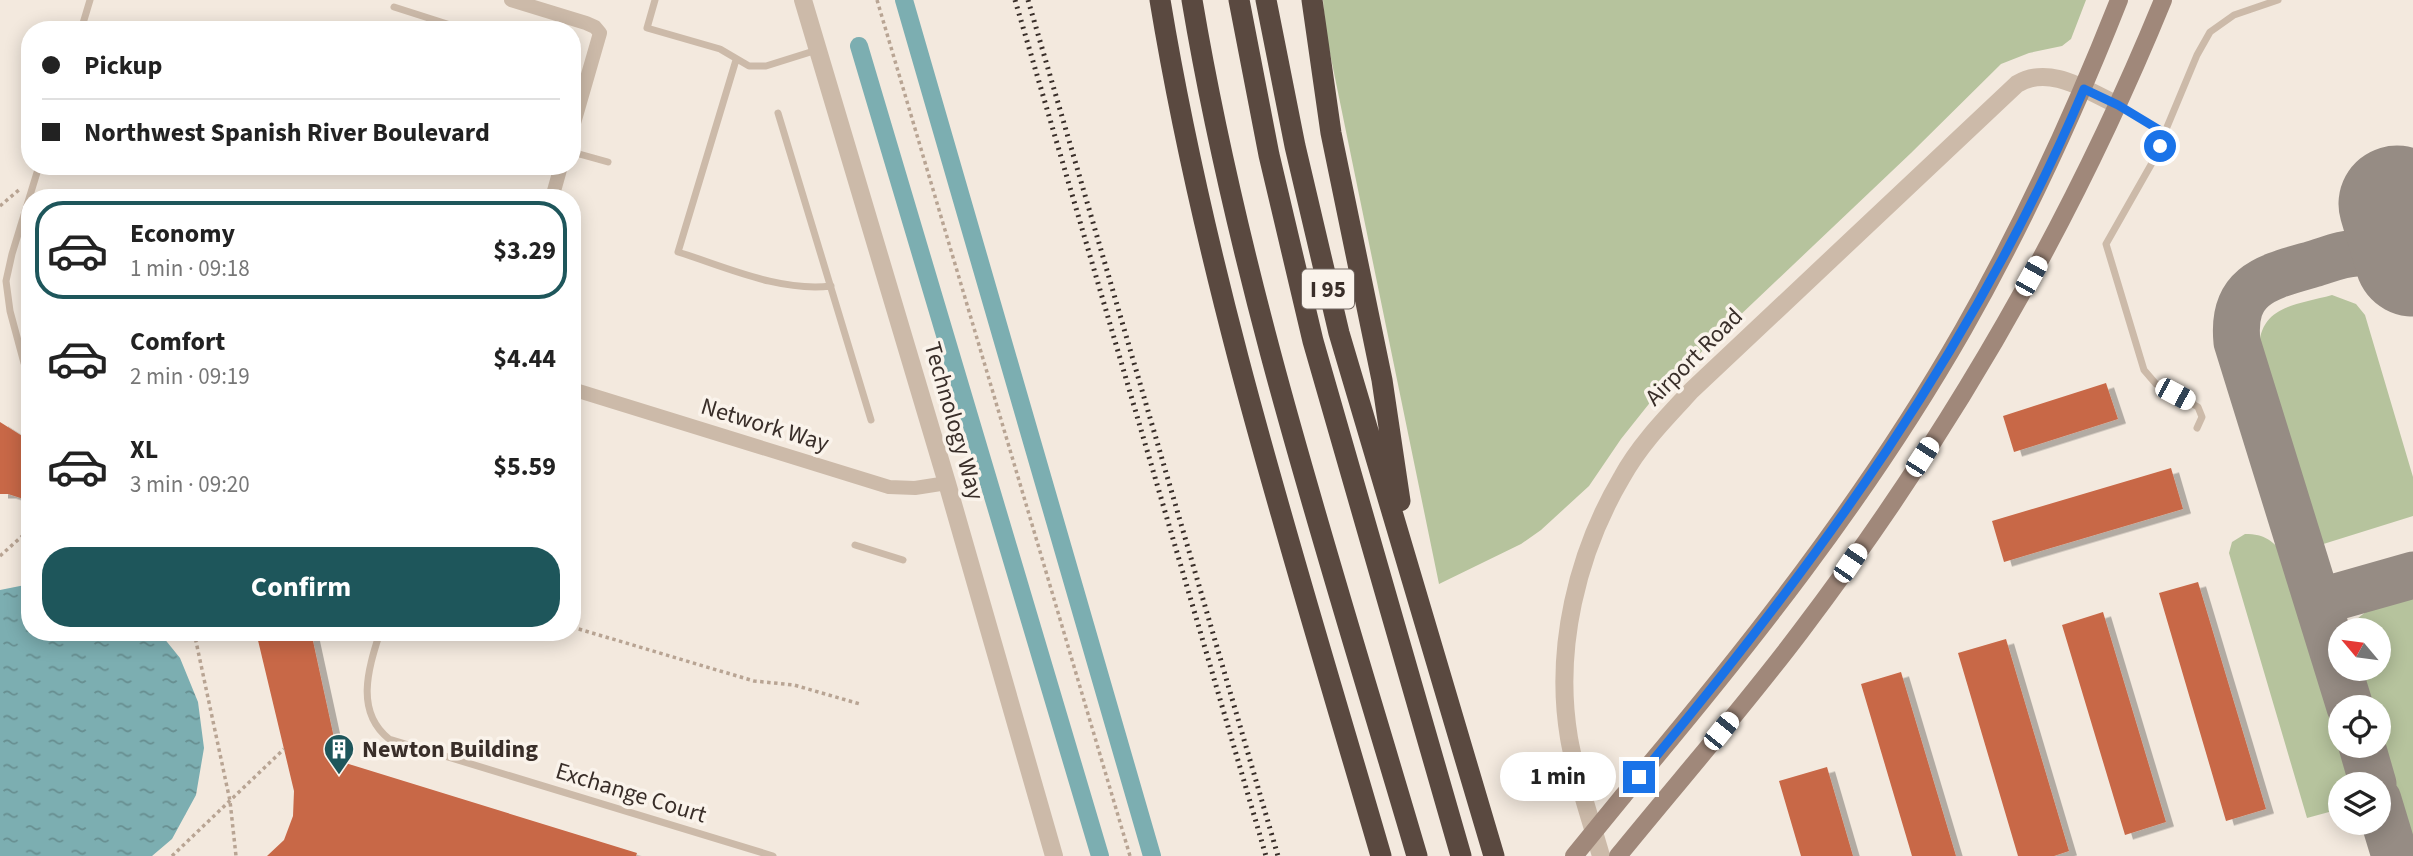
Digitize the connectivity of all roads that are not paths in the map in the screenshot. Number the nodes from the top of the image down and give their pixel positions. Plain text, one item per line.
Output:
1 (90, 0) edge
2 (511, 0) edge
3 (655, 0) edge
4 (803, 0) edge
5 (1160, 0) edge
6 (1192, 0) edge
7 (1239, 0) edge
8 (1266, 0) edge
9 (1312, 0) edge
10 (2119, 0) edge
11 (2163, 0) edge
12 (2278, 0) edge
13 (394, 7) dead end
14 (84, 21) edge
15 (438, 21) edge
16 (579, 21) edge
17 (581, 21) edge
18 (819, 50) junction
19 (736, 60) junction
20 (2084, 89) junction
21 (581, 101) edge
22 (2118, 105) junction
23 (778, 113) dead end
24 (2166, 134) junction
25 (581, 154) edge
26 (608, 162) dead end
27 (21, 225) edge
28 (831, 286) junction
29 (21, 352) edge
30 (581, 392) edge
31 (871, 420) dead end
32 (2197, 428) dead end
33 (947, 483) junction
34 (855, 545) dead end
35 (903, 560) dead end
36 (1410, 572) junction
37 (377, 641) edge
38 (773, 856) edge
39 (1054, 856) edge
40 (1381, 856) edge
41 (1417, 856) edge
42 (1461, 856) edge
43 (1494, 856) edge
44 (1574, 856) edge
45 (1601, 856) edge
46 (1618, 856) edge

1 - 14 lane
2 - 16 street
3 - 19 lane
4 - 18 street, Technology Way
5 - 40 highway
6 - 41 highway
7 - 42 highway
8 - 36 highway, I 95
9 - 36 highway
10 - 20 main road
11 - 22 main road
12 - 24 lane
13 - 15 lane
17 - 21 street
18 - 19 lane
18 - 33 street, Technology Way
19 - 28 lane
20 - 22 street, Airport Road
20 - 44 main road, bridge
20 - 45 street, Airport Road
22 - 24 lane
22 - 46 main road
23 - 28 lane
24 - 32 lane
25 - 26 lane
27 - 29 lane
28 - 31 lane
30 - 33 street, Network Way
33 - 39 street, Technology Way
34 - 35 lane
36 - 43 highway, I 95
37 - 38 lane, Exchange Court

